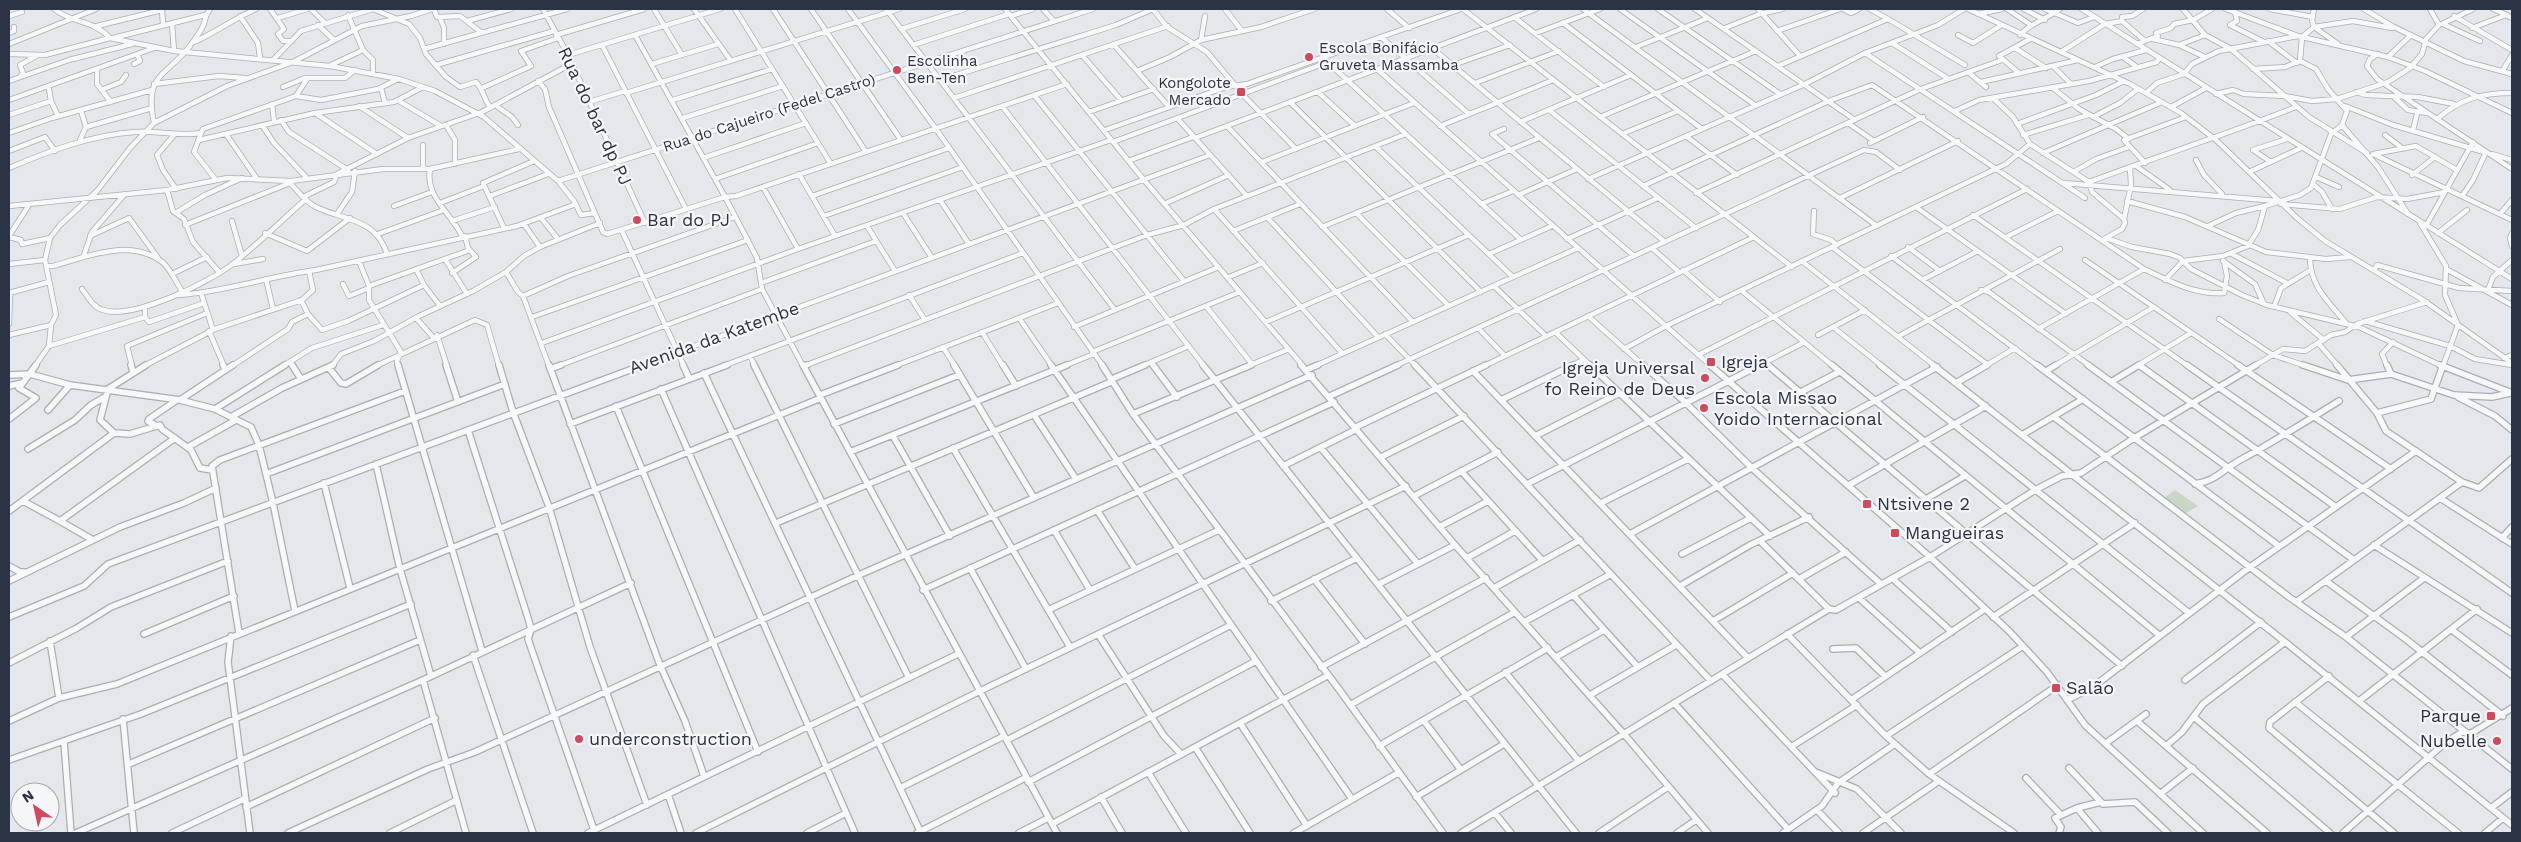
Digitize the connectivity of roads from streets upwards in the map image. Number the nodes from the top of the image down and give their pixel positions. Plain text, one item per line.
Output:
1 (54, 9) edge
2 (96, 9) edge
3 (162, 9) edge
4 (210, 9) edge
5 (256, 9) edge
6 (270, 9) edge
7 (307, 9) edge
8 (312, 9) edge
9 (373, 9) edge
10 (433, 9) edge
11 (511, 9) edge
12 (543, 9) edge
13 (566, 9) edge
14 (644, 9) edge
15 (654, 9) edge
16 (694, 9) edge
17 (720, 9) edge
18 (735, 9) edge
19 (772, 9) edge
20 (811, 9) edge
21 (848, 9) edge
22 (899, 9) edge
23 (965, 9) edge
24 (1005, 9) edge
25 (1033, 9) edge
26 (1043, 9) edge
27 (1093, 9) edge
28 (1153, 9) edge
29 (1225, 9) edge
30 (1314, 9) edge
31 (1387, 9) edge
32 (1462, 9) edge
33 (1536, 9) edge
34 (1583, 9) edge
35 (1600, 9) edge
36 (1620, 9) edge
37 (1658, 9) edge
38 (1695, 9) edge
39 (1758, 9) edge
40 (1782, 9) edge
41 (1842, 9) edge
42 (1860, 9) edge
43 (1870, 9) edge
44 (1966, 9) edge
45 (2002, 9) edge
46 (2007, 9) edge
47 (2024, 9) edge
48 (2045, 9) edge
49 (2060, 9) edge
50 (2082, 9) edge
51 (2143, 9) edge
52 (2183, 9) edge
53 (2212, 9) edge
54 (2226, 9) edge
55 (2270, 9) edge
56 (2314, 9) edge
57 (2366, 9) edge
58 (2430, 9) edge
59 (2473, 9) edge
60 (2494, 9) edge
61 (887, 10) edge
62 (1082, 10) edge
63 (22, 12) dead end
64 (2235, 12) junction
65 (1590, 13) junction
66 (1762, 13) junction
67 (2055, 13) junction
68 (1977, 14) junction
69 (205, 15) junction
70 (348, 15) junction
71 (546, 15) junction
72 (699, 15) junction
73 (1010, 15) junction
74 (2506, 15) junction
75 (9, 16) edge
76 (240, 16) junction
77 (1205, 16) dead end
78 (2454, 16) junction
79 (2512, 16) edge
80 (80, 17) junction
81 (1514, 17) junction
82 (2094, 17) junction
83 (2313, 17) junction
84 (278, 18) junction
85 (397, 18) junction
86 (1708, 18) junction
87 (69, 19) junction
88 (442, 19) junction
89 (1888, 19) junction
90 (2045, 20) junction
91 (2192, 20) junction
92 (467, 21) junction
93 (1054, 21) junction
94 (2122, 21) junction
95 (858, 22) junction
96 (172, 23) junction
97 (324, 23) junction
98 (1563, 23) junction
99 (2105, 24) junction
100 (2441, 24) junction
101 (163, 25) junction
102 (318, 25) junction
103 (2031, 25) junction
104 (97, 26) junction
105 (665, 26) junction
106 (1168, 26) junction
107 (2000, 26) junction
108 (14, 27) dead end
109 (1488, 27) junction
110 (2314, 27) junction
111 (1409, 28) junction
112 (1685, 28) junction
113 (1725, 28) junction
114 (2472, 28) junction
115 (356, 29) junction
116 (901, 29) junction
117 (554, 30) junction
118 (826, 31) junction
119 (1023, 31) junction
120 (482, 32) junction
121 (1242, 32) junction
122 (1777, 32) junction
123 (2406, 32) junction
124 (9, 33) edge
125 (1536, 34) junction
126 (1915, 34) junction
127 (635, 35) junction
128 (1958, 35) dead end
129 (2020, 35) junction
130 (2205, 35) junction
131 (2411, 35) junction
132 (2300, 36) junction
133 (195, 37) junction
134 (201, 37) junction
135 (557, 37) junction
136 (1381, 37) junction
137 (1661, 37) junction
138 (111, 38) junction
139 (2030, 39) junction
140 (2153, 39) junction
141 (334, 40) junction
142 (1201, 40) junction
143 (292, 41) junction
144 (794, 41) junction
145 (2145, 41) junction
146 (2480, 41) dead end
147 (2266, 42) junction
148 (2426, 42) junction
149 (1197, 43) junction
150 (1892, 43) junction
151 (9, 44) edge
152 (135, 44) junction
153 (444, 44) junction
154 (718, 44) junction
155 (1510, 44) junction
156 (2137, 44) junction
157 (191, 45) junction
158 (602, 45) junction
159 (913, 45) junction
160 (1114, 45) junction
161 (2179, 45) junction
162 (2341, 45) junction
163 (1636, 47) junction
164 (154, 48) junction
165 (1038, 48) junction
166 (1432, 48) junction
167 (2016, 48) junction
168 (424, 49) junction
169 (2231, 49) junction
170 (363, 50) junction
171 (2146, 50) junction
172 (2512, 50) edge
173 (174, 51) junction
174 (1558, 51) junction
175 (1756, 51) junction
176 (185, 52) junction
177 (761, 52) junction
178 (2061, 52) junction
179 (191, 53) junction
180 (1865, 53) junction
181 (9, 54) edge
182 (137, 54) junction
183 (2378, 54) junction
184 (568, 55) junction
185 (682, 55) junction
186 (1082, 55) junction
187 (36, 56) junction
188 (1800, 56) junction
189 (1322, 57) junction
190 (2123, 57) junction
191 (2205, 57) junction
192 (2388, 57) junction
193 (2511, 57) edge
194 (260, 58) junction
195 (1405, 58) junction
196 (2159, 58) junction
197 (274, 59) junction
198 (2002, 60) junction
199 (2078, 60) junction
200 (731, 61) junction
201 (1732, 61) junction
202 (293, 62) junction
203 (1328, 62) junction
204 (1531, 62) junction
205 (2299, 62) junction
206 (926, 63) junction
207 (134, 64) dead end
208 (572, 64) junction
209 (652, 64) junction
210 (436, 65) junction
211 (1052, 65) junction
212 (1453, 65) junction
213 (1965, 65) dead end
214 (330, 66) junction
215 (1778, 66) junction
216 (2053, 66) junction
217 (2412, 66) junction
218 (2095, 67) junction
219 (2137, 67) junction
220 (2046, 68) junction
221 (772, 69) junction
222 (2253, 69) junction
223 (355, 70) junction
224 (1137, 70) junction
225 (1378, 70) junction
226 (2503, 70) junction
227 (94, 71) junction
228 (1708, 71) junction
229 (1968, 72) junction
230 (373, 73) junction
231 (895, 73) junction
232 (2019, 73) junction
233 (25, 74) junction
234 (2184, 74) junction
235 (2512, 74) edge
236 (126, 75) dead end
237 (1630, 75) junction
238 (2114, 75) junction
239 (248, 78) junction
240 (1947, 78) junction
241 (307, 79) junction
242 (398, 79) junction
243 (940, 80) junction
244 (1348, 80) junction
245 (1553, 80) junction
246 (9, 81) edge
247 (538, 81) junction
248 (2124, 81) junction
249 (662, 82) junction
250 (1683, 82) junction
251 (1981, 82) junction
252 (1475, 83) junction
253 (2385, 83) junction
254 (154, 84) junction
255 (1067, 84) junction
256 (1805, 84) junction
257 (2071, 84) junction
258 (783, 86) junction
259 (863, 86) junction
260 (1238, 86) junction
261 (50, 87) junction
262 (283, 87) dead end
263 (424, 87) junction
264 (1604, 87) junction
265 (1986, 87) dead end
266 (380, 88) junction
267 (482, 88) junction
268 (2053, 88) junction
269 (2206, 88) junction
270 (1154, 89) junction
271 (1921, 89) junction
272 (2138, 89) junction
273 (100, 90) junction
274 (152, 90) junction
275 (626, 92) junction
276 (1318, 92) junction
277 (2356, 92) junction
278 (1655, 93) junction
279 (2146, 93) junction
280 (2512, 93) edge
281 (1780, 94) junction
282 (2216, 94) junction
283 (829, 95) junction
284 (1034, 95) junction
285 (1244, 95) junction
286 (296, 96) junction
287 (2285, 96) junction
288 (2394, 97) junction
289 (2403, 97) junction
290 (2477, 97) junction
291 (954, 98) junction
292 (1577, 98) junction
293 (1993, 98) junction
294 (2337, 99) junction
295 (9, 100) edge
296 (399, 100) junction
297 (673, 100) junction
298 (1121, 100) junction
299 (1898, 100) junction
300 (51, 101) junction
301 (1829, 101) junction
302 (111, 102) junction
303 (589, 102) junction
304 (1290, 102) junction
305 (2162, 102) junction
306 (385, 103) junction
307 (1414, 103) junction
308 (1498, 103) junction
309 (272, 104) junction
310 (495, 104) junction
311 (2072, 104) junction
312 (2454, 104) junction
313 (1755, 105) junction
314 (359, 106) junction
315 (795, 106) junction
316 (1002, 106) junction
317 (2345, 106) junction
318 (490, 107) junction
319 (1170, 107) junction
320 (2296, 107) junction
321 (152, 108) junction
322 (2171, 108) junction
323 (1549, 110) junction
324 (81, 111) junction
325 (1678, 111) junction
326 (1954, 111) junction
327 (1089, 112) junction
328 (315, 113) junction
329 (1260, 113) junction
330 (2427, 113) junction
331 (2512, 113) edge
332 (9, 114) edge
333 (477, 114) junction
334 (1469, 114) junction
335 (2417, 114) junction
336 (1384, 115) junction
337 (2088, 115) junction
338 (58, 116) junction
339 (1729, 116) junction
340 (969, 117) junction
341 (1600, 117) junction
342 (1922, 117) junction
343 (2093, 117) junction
344 (2186, 117) junction
345 (682, 118) junction
346 (1178, 119) junction
347 (2437, 119) junction
348 (281, 120) junction
349 (1855, 120) junction
350 (274, 122) junction
351 (1520, 122) junction
352 (2261, 122) junction
353 (154, 123) junction
354 (806, 123) junction
355 (1848, 123) junction
356 (2017, 124) junction
357 (2107, 124) junction
358 (2342, 124) junction
359 (262, 125) junction
360 (443, 125) junction
361 (518, 125) dead end
362 (86, 126) junction
363 (1227, 126) junction
364 (1355, 126) junction
365 (1440, 126) junction
366 (149, 128) junction
367 (936, 129) junction
368 (1504, 129) dead end
369 (1702, 129) junction
370 (1105, 130) junction
371 (2413, 130) junction
372 (137, 132) junction
373 (145, 132) junction
374 (2332, 132) junction
375 (201, 133) junction
376 (9, 134) edge
377 (226, 134) junction
378 (1406, 134) junction
379 (1622, 134) junction
380 (174, 135) junction
381 (1754, 135) junction
382 (2023, 135) junction
383 (1686, 136) junction
384 (2385, 136) dead end
385 (408, 138) junction
386 (693, 138) junction
387 (1194, 138) junction
388 (1326, 138) junction
389 (1539, 138) junction
390 (2128, 139) junction
391 (2287, 139) junction
392 (80, 140) junction
393 (199, 140) junction
394 (901, 140) junction
395 (2215, 140) junction
396 (1112, 141) junction
397 (1958, 141) junction
398 (2473, 142) junction
399 (818, 143) junction
400 (2030, 144) junction
401 (423, 145) dead end
402 (1375, 146) junction
403 (2469, 147) junction
404 (950, 148) junction
405 (2129, 148) junction
406 (2301, 148) junction
407 (2402, 148) junction
408 (519, 149) junction
409 (655, 149) junction
410 (1296, 149) junction
411 (1510, 149) junction
412 (1079, 150) junction
413 (9, 151) edge
414 (55, 151) junction
415 (866, 152) junction
416 (2487, 152) junction
417 (2018, 153) junction
418 (2043, 153) junction
419 (2512, 153) edge
420 (377, 154) junction
421 (1645, 154) junction
422 (2369, 154) junction
423 (1711, 155) junction
424 (1781, 155) junction
425 (1210, 156) junction
426 (1346, 157) junction
427 (2434, 157) junction
428 (2504, 157) junction
429 (703, 158) junction
430 (2196, 160) dead end
431 (2322, 160) junction
432 (2499, 160) junction
433 (2512, 160) edge
434 (534, 161) junction
435 (1128, 161) junction
436 (1480, 161) junction
437 (616, 162) junction
438 (1046, 162) junction
439 (1262, 162) junction
440 (2271, 162) junction
441 (2145, 163) junction
442 (455, 164) junction
443 (831, 164) junction
444 (1617, 166) junction
445 (2136, 166) junction
446 (963, 167) junction
447 (9, 168) edge
448 (423, 168) junction
449 (1997, 168) junction
450 (2130, 168) junction
451 (430, 169) junction
452 (1577, 169) junction
453 (2512, 169) edge
454 (348, 170) junction
455 (1900, 170) junction
456 (2457, 170) junction
457 (355, 171) junction
458 (2075, 171) junction
459 (2249, 172) junction
460 (1670, 173) junction
461 (337, 174) junction
462 (548, 174) junction
463 (578, 174) junction
464 (799, 174) junction
465 (1013, 174) junction
466 (1449, 174) junction
467 (1229, 175) junction
468 (1737, 175) junction
469 (1808, 175) junction
470 (2412, 175) junction
471 (306, 177) junction
472 (242, 178) junction
473 (1588, 178) junction
474 (2316, 178) junction
475 (257, 179) junction
476 (715, 179) junction
477 (216, 180) junction
478 (1144, 180) junction
479 (558, 181) junction
480 (290, 182) junction
481 (1548, 182) junction
482 (1280, 183) junction
483 (2062, 183) junction
484 (2089, 183) junction
485 (2313, 184) junction
486 (484, 186) junction
487 (977, 186) junction
488 (1643, 186) junction
489 (763, 187) junction
490 (1418, 187) junction
491 (2339, 187) dead end
492 (2129, 188) junction
493 (176, 189) junction
494 (2027, 189) junction
495 (167, 190) junction
496 (1514, 190) junction
497 (2172, 191) junction
498 (2446, 191) junction
499 (432, 192) junction
500 (1112, 192) junction
501 (1696, 193) junction
502 (813, 194) junction
503 (2222, 194) junction
504 (124, 195) junction
505 (1518, 195) junction
506 (490, 196) junction
507 (1247, 196) junction
508 (2462, 196) junction
509 (724, 197) junction
510 (2382, 197) junction
511 (91, 198) junction
512 (304, 198) junction
513 (1658, 198) junction
514 (1840, 198) junction
515 (2085, 198) dead end
516 (2401, 199) junction
517 (940, 200) junction
518 (1388, 200) junction
519 (2512, 200) edge
520 (2127, 201) junction
521 (2279, 202) junction
522 (1166, 203) junction
523 (440, 204) junction
524 (576, 204) junction
525 (1079, 204) junction
526 (1300, 204) junction
527 (1481, 204) junction
528 (29, 205) junction
529 (9, 206) edge
530 (394, 206) dead end
531 (2265, 206) junction
532 (495, 207) junction
533 (1916, 207) junction
534 (1214, 209) junction
535 (2332, 209) junction
536 (444, 210) junction
537 (686, 210) junction
538 (1814, 210) dead end
539 (2467, 210) dead end
540 (2058, 211) junction
541 (177, 212) junction
542 (595, 212) junction
543 (1628, 212) junction
544 (903, 213) junction
545 (1356, 213) junction
546 (337, 214) junction
547 (2408, 214) junction
548 (2500, 214) junction
549 (1724, 215) junction
550 (1973, 215) junction
551 (824, 216) junction
552 (735, 217) junction
553 (1044, 217) junction
554 (1267, 217) junction
555 (350, 218) junction
556 (542, 218) junction
557 (2124, 219) junction
558 (2418, 220) junction
559 (2512, 220) edge
560 (232, 221) dead end
561 (452, 221) junction
562 (600, 223) junction
563 (645, 223) junction
564 (524, 224) junction
565 (185, 225) junction
566 (1184, 225) junction
567 (1598, 225) junction
568 (867, 226) junction
569 (1552, 226) junction
570 (1877, 226) junction
571 (2208, 226) junction
572 (2426, 226) junction
573 (1322, 227) junction
574 (504, 228) junction
575 (1696, 228) junction
576 (1946, 228) junction
577 (1007, 230) junction
578 (622, 231) junction
579 (1233, 231) junction
580 (265, 233) junction
581 (2438, 233) junction
582 (378, 234) junction
583 (2512, 234) edge
584 (1147, 235) junction
585 (1469, 235) junction
586 (90, 236) junction
587 (463, 236) junction
588 (835, 236) junction
589 (9, 237) edge
590 (1754, 237) junction
591 (2006, 237) junction
592 (50, 238) junction
593 (558, 239) junction
594 (1520, 239) junction
595 (1567, 239) junction
596 (748, 240) junction
597 (2104, 240) junction
598 (876, 241) junction
599 (1665, 242) junction
600 (970, 244) junction
601 (540, 246) junction
602 (1835, 246) junction
603 (2248, 246) junction
604 (2512, 246) edge
605 (1908, 247) junction
606 (1113, 248) junction
607 (1437, 248) junction
608 (1578, 248) junction
609 (1652, 248) junction
610 (2060, 248) dead end
611 (798, 249) junction
612 (152, 250) junction
613 (470, 250) junction
614 (1978, 251) junction
615 (1023, 253) junction
616 (386, 254) junction
617 (632, 254) junction
618 (1489, 254) junction
619 (2232, 254) junction
620 (84, 255) junction
621 (145, 255) junction
622 (242, 256) junction
623 (1634, 256) junction
624 (1891, 256) junction
625 (2217, 256) junction
626 (207, 257) junction
627 (2350, 257) junction
628 (158, 258) junction
629 (932, 258) junction
630 (2310, 258) junction
631 (263, 259) dead end
632 (445, 259) junction
633 (45, 260) junction
634 (2038, 260) junction
635 (2085, 260) dead end
636 (2512, 260) edge
637 (359, 261) junction
638 (2183, 261) junction
639 (1078, 262) junction
640 (1405, 262) junction
641 (1803, 262) junction
642 (2224, 262) junction
643 (1263, 263) junction
644 (9, 264) edge
645 (233, 264) junction
646 (757, 264) junction
647 (48, 267) junction
648 (1219, 267) junction
649 (1792, 267) junction
650 (416, 269) junction
651 (2144, 269) junction
652 (2446, 269) junction
653 (895, 270) junction
654 (2374, 270) junction
655 (309, 271) junction
656 (1604, 271) junction
657 (1681, 271) junction
658 (1866, 271) junction
659 (1940, 271) junction
660 (2309, 271) junction
661 (506, 272) junction
662 (2500, 272) junction
663 (220, 273) junction
664 (452, 273) junction
665 (172, 274) junction
666 (2011, 274) junction
667 (1039, 276) junction
668 (1370, 276) junction
669 (1229, 277) junction
670 (1513, 277) junction
671 (642, 278) junction
672 (266, 279) junction
673 (1924, 279) junction
674 (2512, 279) edge
675 (2165, 280) junction
676 (1184, 281) junction
677 (50, 282) junction
678 (1373, 282) dead end
679 (2120, 283) junction
680 (2287, 283) junction
681 (343, 284) dead end
682 (2444, 284) junction
683 (424, 285) junction
684 (761, 286) junction
685 (1494, 286) junction
686 (369, 287) junction
687 (1836, 287) junction
688 (82, 289) dead end
689 (2226, 289) junction
690 (1986, 290) junction
691 (2487, 290) junction
692 (2512, 290) edge
693 (1742, 291) junction
694 (1240, 292) junction
695 (1336, 292) junction
696 (1481, 292) junction
697 (10, 293) edge
698 (201, 293) junction
699 (181, 294) junction
700 (467, 294) junction
701 (1630, 295) junction
702 (523, 296) junction
703 (909, 296) junction
704 (1149, 296) junction
705 (2093, 299) junction
706 (301, 300) junction
707 (654, 302) junction
708 (1720, 302) junction
709 (2427, 302) junction
710 (204, 303) junction
711 (1058, 303) junction
712 (1956, 304) junction
713 (2264, 304) junction
714 (2512, 305) edge
715 (440, 306) junction
716 (1206, 306) junction
717 (1449, 306) junction
718 (145, 307) junction
719 (1301, 307) junction
720 (2154, 307) junction
721 (2274, 307) junction
722 (273, 309) junction
723 (375, 310) junction
724 (1114, 310) junction
725 (1520, 310) junction
726 (1865, 310) junction
727 (2289, 310) junction
728 (207, 313) junction
729 (308, 314) junction
730 (2066, 314) junction
731 (776, 315) junction
732 (1588, 316) junction
733 (532, 317) junction
734 (1772, 317) junction
735 (145, 318) junction
736 (416, 318) junction
737 (1019, 318) junction
738 (2219, 319) dead end
739 (925, 320) junction
740 (1168, 320) junction
741 (1929, 320) junction
742 (2365, 321) junction
743 (1266, 322) junction
744 (1413, 322) junction
745 (2128, 323) junction
746 (9, 324) edge
747 (383, 325) junction
748 (2351, 325) junction
749 (2458, 325) junction
750 (51, 326) junction
751 (665, 326) junction
752 (1666, 326) junction
753 (1074, 327) junction
754 (1833, 327) junction
755 (1479, 329) junction
756 (2038, 329) junction
757 (211, 330) junction
758 (982, 332) junction
759 (1555, 332) junction
760 (389, 333) junction
761 (2191, 333) junction
762 (1385, 334) junction
763 (9, 335) edge
764 (1818, 335) dead end
765 (435, 336) junction
766 (1546, 336) junction
767 (1899, 336) junction
768 (1378, 337) junction
769 (790, 340) junction
770 (2324, 340) junction
771 (1803, 342) junction
772 (2393, 342) junction
773 (542, 343) junction
774 (2319, 344) junction
775 (49, 346) junction
776 (1189, 346) junction
777 (2450, 346) junction
778 (943, 347) junction
779 (2015, 348) junction
780 (1288, 349) junction
781 (1624, 349) junction
782 (2165, 349) junction
783 (677, 352) junction
784 (1093, 353) junction
785 (1342, 353) junction
786 (400, 354) junction
787 (1698, 354) junction
788 (2074, 355) junction
789 (2272, 355) junction
790 (750, 356) junction
791 (1505, 356) junction
792 (2512, 356) edge
793 (2504, 358) junction
794 (1409, 360) junction
795 (1583, 360) junction
796 (290, 362) junction
797 (1151, 362) junction
798 (1765, 362) junction
799 (1252, 364) junction
800 (2512, 364) edge
801 (1988, 365) junction
802 (2138, 365) junction
803 (804, 366) junction
804 (2443, 366) junction
805 (1937, 367) junction
806 (328, 368) junction
807 (225, 369) junction
808 (550, 369) junction
809 (1055, 370) junction
810 (1306, 370) junction
811 (1473, 371) junction
812 (2046, 371) junction
813 (2246, 371) junction
814 (133, 372) junction
815 (1838, 372) junction
816 (704, 373) junction
817 (30, 374) junction
818 (2391, 374) junction
819 (9, 375) edge
820 (959, 375) junction
821 (1312, 375) junction
822 (689, 378) junction
823 (301, 379) junction
824 (1111, 380) junction
825 (1216, 380) junction
826 (2348, 380) junction
827 (1728, 382) junction
828 (2111, 382) junction
829 (22, 383) junction
830 (1956, 383) junction
831 (505, 384) junction
832 (1906, 384) junction
833 (70, 385) junction
834 (9, 386) edge
835 (1016, 386) junction
836 (2220, 388) junction
837 (2435, 388) junction
838 (108, 389) junction
839 (660, 389) junction
840 (1436, 389) junction
841 (404, 391) junction
842 (1801, 392) junction
843 (2511, 393) edge
844 (1618, 394) junction
845 (559, 395) junction
846 (2454, 395) junction
847 (1177, 396) junction
848 (1330, 396) junction
849 (105, 397) junction
850 (820, 397) junction
851 (1073, 398) junction
852 (2083, 399) junction
853 (179, 400) junction
854 (1501, 400) junction
855 (2339, 401) dead end
856 (458, 402) junction
857 (976, 402) junction
858 (1334, 402) junction
859 (1685, 402) junction
860 (1873, 402) junction
861 (2192, 404) junction
862 (616, 406) junction
863 (1986, 406) junction
864 (1237, 408) junction
865 (214, 409) junction
866 (48, 410) dead end
867 (513, 412) junction
868 (2377, 413) junction
869 (1133, 414) junction
870 (780, 415) junction
871 (1034, 415) junction
872 (1464, 416) junction
873 (2054, 417) junction
874 (2313, 417) junction
875 (9, 419) edge
876 (233, 419) junction
877 (413, 419) junction
878 (1647, 421) junction
879 (2164, 421) junction
880 (1837, 422) junction
881 (570, 424) junction
882 (834, 424) junction
883 (1954, 424) junction
884 (155, 425) junction
885 (1356, 428) junction
886 (468, 430) junction
887 (2512, 430) edge
888 (993, 432) junction
889 (114, 433) junction
890 (734, 434) junction
891 (2288, 434) junction
892 (2022, 435) junction
893 (893, 436) junction
894 (1258, 436) junction
895 (1536, 436) junction
896 (175, 438) junction
897 (2134, 438) junction
898 (1924, 442) junction
899 (1800, 443) junction
900 (1155, 444) junction
901 (259, 445) junction
902 (188, 447) junction
903 (422, 447) junction
904 (953, 448) junction
905 (1321, 448) junction
906 (28, 449) dead end
907 (2416, 451) junction
908 (689, 452) junction
909 (850, 452) junction
910 (1498, 452) junction
911 (2258, 452) junction
912 (1381, 457) junction
913 (2105, 457) junction
914 (1688, 459) junction
915 (2512, 459) edge
916 (1117, 462) junction
917 (376, 464) junction
918 (1563, 464) junction
919 (1885, 464) junction
920 (910, 466) junction
921 (1282, 466) junction
922 (1753, 469) junction
923 (2229, 469) junction
924 (2391, 469) junction
925 (212, 470) junction
926 (643, 470) junction
927 (1461, 471) junction
928 (1177, 473) junction
929 (266, 474) junction
930 (2074, 475) junction
931 (1965, 476) junction
932 (1076, 479) junction
933 (2209, 482) junction
934 (2462, 482) junction
935 (324, 483) junction
936 (868, 484) junction
937 (1527, 484) junction
938 (1850, 484) junction
939 (2195, 484) junction
940 (1406, 486) junction
941 (1718, 487) junction
942 (216, 488) junction
943 (2364, 489) junction
944 (595, 490) junction
945 (2035, 490) junction
946 (1137, 492) junction
947 (2206, 493) junction
948 (1414, 496) junction
949 (1034, 498) junction
950 (2440, 498) junction
951 (1926, 499) junction
952 (23, 501) junction
953 (1488, 501) junction
954 (273, 503) junction
955 (824, 503) junction
956 (1601, 503) junction
957 (1368, 504) junction
958 (549, 507) junction
959 (2336, 507) junction
960 (2004, 509) junction
961 (1097, 510) junction
962 (9, 512) edge
963 (993, 516) junction
964 (1808, 517) junction
965 (1751, 518) junction
966 (2409, 520) junction
967 (60, 521) junction
968 (1328, 522) junction
969 (776, 523) junction
970 (2135, 523) junction
971 (222, 524) junction
972 (1440, 526) junction
973 (500, 527) junction
974 (2308, 527) junction
975 (2512, 527) edge
976 (1054, 530) junction
977 (1219, 530) junction
978 (1515, 531) junction
979 (1630, 534) junction
980 (1967, 534) junction
981 (950, 536) junction
982 (1770, 536) junction
983 (2502, 538) junction
984 (93, 540) junction
985 (1580, 540) junction
986 (1760, 541) junction
987 (2102, 544) junction
988 (2512, 544) edge
989 (1455, 545) junction
990 (2374, 545) junction
991 (452, 546) junction
992 (2280, 546) junction
993 (1012, 548) junction
994 (1177, 549) junction
995 (1846, 552) junction
996 (1682, 554) dead end
997 (904, 555) junction
998 (1930, 557) junction
999 (1357, 558) junction
1000 (1466, 558) junction
1001 (1542, 560) junction
1002 (2354, 560) junction
1003 (228, 561) junction
1004 (1244, 563) junction
1005 (1418, 564) junction
1006 (2073, 565) junction
1007 (9, 566) edge
1008 (2250, 567) junction
1009 (970, 568) junction
1010 (400, 569) junction
1011 (1135, 569) junction
1012 (1793, 573) junction
1013 (1611, 574) junction
1014 (18, 575) junction
1015 (859, 575) junction
1016 (1486, 578) junction
1017 (2424, 578) junction
1018 (1314, 579) junction
1019 (1798, 579) junction
1020 (1893, 579) junction
1021 (9, 581) edge
1022 (2326, 581) junction
1023 (631, 582) junction
1024 (1201, 582) junction
1025 (1379, 584) junction
1026 (1881, 584) junction
1027 (1680, 586) junction
1028 (350, 588) junction
1029 (1494, 588) junction
1030 (922, 590) junction
1031 (1090, 590) junction
1032 (2220, 590) junction
1033 (2035, 591) junction
1034 (2512, 593) edge
1035 (1573, 594) junction
1036 (234, 596) junction
1037 (811, 597) junction
1038 (1859, 598) junction
1039 (1271, 601) junction
1040 (2296, 602) junction
1041 (410, 604) junction
1042 (579, 606) junction
1043 (1829, 609) junction
1044 (1985, 609) junction
1045 (2477, 609) junction
1046 (1048, 610) junction
1047 (295, 611) junction
1048 (1515, 612) junction
1049 (2189, 613) junction
1050 (2373, 615) junction
1051 (9, 617) edge
1052 (1993, 617) junction
1053 (763, 619) junction
1054 (1407, 620) junction
1055 (1713, 621) junction
1056 (1524, 622) junction
1057 (2261, 622) junction
1058 (1231, 625) junction
1059 (531, 629) junction
1060 (1604, 630) junction
1061 (2452, 630) junction
1062 (1952, 632) junction
1063 (239, 633) junction
1064 (2512, 633) edge
1065 (144, 634) dead end
1066 (1098, 634) junction
1067 (1787, 634) junction
1068 (232, 636) junction
1069 (2159, 636) junction
1070 (2346, 637) junction
1071 (420, 640) junction
1072 (50, 641) junction
1073 (712, 642) junction
1074 (2285, 642) junction
1075 (1365, 644) junction
1076 (1676, 645) junction
1077 (2023, 646) junction
1078 (1070, 647) junction
1079 (1548, 648) junction
1080 (1833, 649) dead end
1081 (482, 651) junction
1082 (2422, 651) junction
1083 (1920, 653) junction
1084 (958, 654) junction
1085 (473, 655) junction
1086 (1436, 657) junction
1087 (1556, 657) junction
1088 (1748, 658) junction
1089 (1256, 661) junction
1090 (9, 662) edge
1091 (660, 665) junction
1092 (1320, 666) junction
1093 (2122, 666) junction
1094 (1638, 667) junction
1095 (1026, 669) junction
1096 (1505, 672) junction
1097 (1722, 674) junction
1098 (2393, 674) junction
1099 (2512, 674) edge
1100 (431, 676) junction
1101 (1327, 676) junction
1102 (1885, 676) junction
1103 (2328, 676) junction
1104 (229, 678) junction
1105 (909, 678) junction
1106 (1128, 678) junction
1107 (423, 680) junction
1108 (2185, 680) dead end
1109 (1711, 681) junction
1110 (2058, 685) junction
1111 (606, 690) junction
1112 (980, 691) junction
1113 (1590, 695) junction
1114 (1466, 696) junction
1115 (59, 698) junction
1116 (1283, 700) junction
1117 (1851, 700) junction
1118 (2067, 700) junction
1119 (2359, 701) junction
1120 (861, 702) junction
1121 (2295, 702) junction
1122 (1674, 704) junction
1123 (1350, 705) junction
1124 (1857, 705) junction
1125 (2512, 708) edge
1126 (554, 714) junction
1127 (2146, 714) dead end
1128 (1152, 716) junction
1129 (2503, 716) junction
1130 (2194, 717) junction
1131 (10, 718) edge
1132 (235, 718) junction
1133 (434, 718) junction
1134 (123, 719) junction
1135 (1424, 721) junction
1136 (2137, 721) junction
1137 (1240, 723) junction
1138 (810, 727) junction
1139 (2464, 731) junction
1140 (1624, 734) junction
1141 (1886, 736) junction
1142 (503, 737) junction
1143 (1005, 738) junction
1144 (64, 742) junction
1145 (879, 743) junction
1146 (1504, 744) junction
1147 (1895, 744) junction
1148 (2106, 744) junction
1149 (1379, 746) junction
1150 (2166, 746) junction
1151 (1195, 747) junction
1152 (1791, 747) junction
1153 (758, 752) junction
1154 (1181, 754) junction
1155 (2428, 756) junction
1156 (9, 760) edge
1157 (239, 760) junction
1158 (1579, 761) junction
1159 (446, 763) junction
1160 (128, 764) junction
1161 (828, 768) junction
1162 (2069, 768) dead end
1163 (2193, 768) junction
1164 (1461, 770) junction
1165 (1812, 770) junction
1166 (2512, 770) edge
1167 (1148, 772) junction
1168 (1398, 773) junction
1169 (1929, 774) junction
1170 (704, 776) junction
1171 (2026, 778) dead end
1172 (1026, 780) junction
1173 (1939, 781) junction
1174 (1838, 783) junction
1175 (2399, 785) junction
1176 (1540, 786) junction
1177 (1668, 787) junction
1178 (900, 788) junction
1179 (2512, 792) edge
1180 (1835, 793) junction
1181 (668, 794) junction
1182 (2160, 794) junction
1183 (1101, 797) junction
1184 (1416, 797) junction
1185 (1352, 799) junction
1186 (244, 800) junction
1187 (455, 800) junction
1188 (2101, 802) junction
1189 (647, 805) junction
1190 (246, 807) junction
1191 (132, 808) junction
1192 (2077, 808) junction
1193 (2491, 808) junction
1194 (1817, 810) junction
1195 (2369, 812) junction
1196 (846, 813) junction
1197 (1495, 813) junction
1198 (2062, 815) junction
1199 (1886, 818) junction
1200 (2503, 818) junction
1201 (1696, 820) junction
1202 (1050, 821) junction
1203 (2512, 825) edge
1204 (1308, 826) junction
1205 (1786, 831) edge
1206 (591, 832) edge
1207 (1573, 832) edge
1208 (72, 833) edge
1209 (76, 833) edge
1210 (134, 833) edge
1211 (172, 833) edge
1212 (250, 833) edge
1213 (288, 833) edge
1214 (390, 833) edge
1215 (466, 833) edge
1216 (532, 833) edge
1217 (681, 833) edge
1218 (696, 833) edge
1219 (807, 833) edge
1220 (855, 833) edge
1221 (919, 833) edge
1222 (1019, 833) edge
1223 (1057, 833) edge
1224 (1122, 833) edge
1225 (1186, 833) edge
1226 (1250, 833) edge
1227 (1294, 833) edge
1228 (1443, 833) edge
1229 (1461, 833) edge
1230 (1511, 833) edge
1231 (1599, 833) edge
1232 (1677, 833) edge
1233 (1708, 833) edge
1234 (1839, 833) edge
1235 (1863, 833) edge
1236 (1900, 833) edge
1237 (2014, 833) edge
1238 (2059, 833) edge
1239 (2098, 833) edge
1240 (2168, 833) edge
1241 (2204, 833) edge
1242 (2267, 833) edge
1243 (2330, 833) edge
1244 (2343, 833) edge
1245 (2394, 833) edge
1246 (2458, 833) edge
1247 (2485, 833) edge

1 - 87 street
2 - 80 street
3 - 101 street
3 - 104 street
4 - 69 street
5 - 76 street
6 - 84 street
7 - 84 street
8 - 97 street
9 - 70 street
9 - 85 street
10 - 85 street
10 - 88 street
11 - 92 street
12 - 71 street, Rua do bar dp PJ
13 - 71 street
14 - 135 street
15 - 105 street
16 - 72 street
17 - 72 street
18 - 177 street
19 - 144 street
20 - 118 street
21 - 95 street
22 - 61 street
23 - 116 street
24 - 73 street
25 - 73 street
26 - 93 street
27 - 62 street, Rua do Cajueiro (Fedel Castro)
28 - 106 street
28 - 165 street
29 - 121 street
30 - 121 street
31 - 111 street
32 - 109 street
32 - 111 street
33 - 81 street
34 - 65 street
35 - 65 street
36 - 137 street
37 - 112 street
38 - 86 street
39 - 66 street
40 - 66 street
41 - 42 street
41 - 122 street
43 - 89 street
44 - 68 street
44 - 126 street
45 - 68 street
46 - 103 street
47 - 90 street
48 - 67 street
49 - 67 street
50 - 82 street
51 - 94 street
52 - 91 street
53 - 91 street
54 - 64 street
55 - 83 street
56 - 83 street
57 - 123 street
58 - 100 street
59 - 78 street
60 - 74 street
61 - 95 street
61 - 116 street
62 - 93 street, Rua do Cajueiro (Fedel Castro)
63 - 75 street
64 - 132 street
64 - 147 street
65 - 98 street
65 - 163 street
66 - 113 street
66 - 122 street
67 - 82 street
67 - 90 street
68 - 107 street
69 - 96 street
69 - 133 street
70 - 97 street
70 - 115 street
71 - 117 street, Rua do bar dp PJ
71 - 120 street
72 - 105 street
72 - 154 street
73 - 119 street
73 - 159 street
74 - 79 street
74 - 114 street
76 - 134 street
76 - 194 street
77 - 142 street
78 - 100 street
78 - 114 street
80 - 87 street
80 - 104 street
81 - 109 street
81 - 125 street
82 - 99 street
83 - 110 street
84 - 143 street
85 - 115 street
85 - 168 street
86 - 112 street
86 - 113 street
87 - 151 street
88 - 92 street
88 - 153 street
89 - 126 street
89 - 188 street
90 - 103 street
91 - 130 street
91 - 140 street
92 - 120 street
93 - 119 street, Rua do Cajueiro (Fedel Castro)
94 - 99 street
94 - 145 street
95 - 118 street
95 - 231 street
96 - 101 street
96 - 173 street
97 - 102 street
98 - 125 street
98 - 237 street
99 - 156 street
99 - 178 street
100 - 146 street
100 - 148 street
101 - 138 street
102 - 141 street
102 - 143 street
103 - 129 street
104 - 138 street
105 - 127 street
105 - 185 street
106 - 149 street
106 - 160 street
107 - 128 street
107 - 129 street
108 - 124 street
109 - 155 street
109 - 166 street
110 - 123 street
110 - 132 street
110 - 162 street
111 - 136 street
112 - 137 street
112 - 201 street
113 - 175 street
114 - 172 street
115 - 141 street
115 - 170 street
116 - 159 street
117 - 135 street, Rua do bar dp PJ
117 - 210 street
118 - 144 street
118 - 259 street
119 - 165 street
119 - 206 street, Rua do Cajueiro (Fedel Castro)
120 - 153 street
121 - 142 street
122 - 188 street
123 - 131 street
125 - 174 street
126 - 150 street
126 - 213 street
127 - 158 street
127 - 209 street
129 - 139 street
130 - 161 street
130 - 169 street
131 - 148 street
131 - 192 street
132 - 147 street
132 - 162 street
132 - 205 street
133 - 134 street
133 - 157 street
134 - 157 street
135 - 184 street, Rua do bar dp PJ
135 - 267 street
136 - 189 street
136 - 195 street
137 - 163 street
137 - 228 street
138 - 152 street
138 - 187 street
139 - 167 street
139 - 178 street
140 - 145 street
140 - 161 street
141 - 202 street
142 - 149 street
143 - 197 street
144 - 177 street
144 - 283 street
145 - 156 street
147 - 169 street
147 - 205 street
148 - 217 street
148 - 226 street
149 - 224 street
149 - 260 street
150 - 180 street
150 - 240 street
152 - 164 street
152 - 233 street
153 - 168 street
154 - 185 street
154 - 200 street
155 - 204 street
155 - 212 street
156 - 171 street
157 - 176 street
157 - 179 street
158 - 184 street
158 - 275 street
159 - 206 street
160 - 186 street
160 - 224 street
161 - 191 street
162 - 183 street
163 - 250 street
164 - 173 street
164 - 182 street
165 - 211 street
165 - 243 street
166 - 195 street
166 - 212 street
167 - 198 street
167 - 220 street
168 - 210 street
169 - 191 street
169 - 222 street
170 - 214 street
170 - 230 street
171 - 190 street
171 - 196 street
173 - 176 street
174 - 204 street
174 - 264 street
175 - 201 street
175 - 215 street
176 - 179 street
176 - 254 street
177 - 200 street
177 - 221 street
178 - 199 street
179 - 194 street
180 - 256 street
180 - 271 street
181 - 187 street
182 - 207 street
182 - 227 street
183 - 192 street
183 - 253 street
184 - 208 street, Rua do bar dp PJ
185 - 209 street
186 - 211 street
186 - 298 street
187 - 233 street
188 - 215 street
189 - 203 street
189 - 260 street
190 - 218 street
190 - 219 street
191 - 234 street
192 - 217 street
193 - 226 street
194 - 197 street
195 - 225 street
195 - 334 street
196 - 219 street
196 - 234 street
197 - 202 street
198 - 229 street
198 - 232 street
199 - 216 street
199 - 218 street
200 - 249 street
201 - 228 street
201 - 281 street
202 - 214 street
202 - 239 street
203 - 244 street
203 - 285 street
204 - 245 street
204 - 252 street
205 - 222 street
205 - 294 street
206 - 231 street, Rua do Cajueiro (Fedel Castro)
206 - 243 street
208 - 247 street
208 - 303 street, Rua do bar dp PJ
209 - 249 street
210 - 267 street
211 - 255 street
211 - 291 street
212 - 252 street
214 - 223 street
215 - 256 street
216 - 220 street
216 - 257 street
217 - 253 street
217 - 290 street
218 - 238 street
219 - 238 street
220 - 232 street
221 - 258 street
221 - 297 street
222 - 287 street
223 - 230 street
223 - 241 street
224 - 270 street
225 - 244 street
225 - 307 street
226 - 235 street
227 - 261 street
227 - 273 street
228 - 250 street
228 - 313 street
229 - 240 street
229 - 251 street
230 - 242 street
231 - 259 street, Rua do Cajueiro (Fedel Castro)
231 - 367 street
232 - 251 street
233 - 246 street
234 - 269 street
234 - 279 street
236 - 273 street
237 - 264 street
237 - 278 street
238 - 248 street
238 - 257 street
239 - 254 street
239 - 353 street
240 - 271 street
241 - 262 street
241 - 286 street
242 - 263 street
242 - 266 street
243 - 291 street
244 - 276 street
244 - 336 street
245 - 292 street
245 - 308 street
247 - 310 street
247 - 463 street
248 - 272 street
248 - 311 street
249 - 275 street
249 - 297 street
250 - 278 street
250 - 339 street
251 - 265 street
252 - 308 street
253 - 277 street
253 - 289 street
254 - 274 street
255 - 284 street
255 - 327 street
256 - 281 street
256 - 301 street
257 - 268 street
258 - 315 street
258 - 345 street
259 - 283 street, Rua do Cajueiro (Fedel Castro)
259 - 394 street
260 - 285 street
260 - 319 street
261 - 295 street
261 - 300 street
263 - 296 street
263 - 333 street
264 - 292 street
266 - 286 street
266 - 306 street
267 - 318 street
268 - 293 street
268 - 311 street
269 - 282 street
269 - 322 street
270 - 298 street
270 - 319 street
271 - 299 street
271 - 326 street
272 - 279 street
272 - 343 street
273 - 302 street
274 - 302 street
274 - 321 street
275 - 303 street
275 - 409 street
276 - 304 street
276 - 364 street
277 - 288 street
277 - 294 street
278 - 325 street
278 - 341 street
279 - 305 street
280 - 290 street
281 - 313 street
282 - 287 street
282 - 352 street
283 - 315 street, Rua do Cajueiro (Fedel Castro)
283 - 415 street
284 - 316 street
284 - 412 street
285 - 329 street
285 - 346 street
286 - 309 street
287 - 294 street
287 - 320 street
288 - 289 street
288 - 335 street
289 - 312 street
289 - 330 street
290 - 312 street
290 - 331 street
291 - 340 street
292 - 323 street
292 - 341 street
293 - 326 street
293 - 356 street
294 - 317 street
296 - 306 street
296 - 360 street
297 - 345 street
298 - 327 street
299 - 301 street
299 - 342 street
299 - 349 street
300 - 332 street
300 - 338 street
301 - 349 street
301 - 381 street
302 - 324 street
303 - 437 street, Rua do bar dp PJ
304 - 329 street
304 - 388 street
305 - 322 street
305 - 357 street
306 - 314 street
307 - 336 street
307 - 365 street
308 - 334 street
308 - 351 street
309 - 350 street
309 - 375 street
310 - 318 street
310 - 361 street
311 - 337 street
311 - 356 street
312 - 347 street
313 - 339 street
314 - 328 street
314 - 385 street
315 - 354 street
315 - 386 street, Rua do Cajueiro (Fedel Castro)
316 - 340 street
316 - 438 street
317 - 358 street
317 - 371 street
318 - 333 street
319 - 370 street
320 - 352 street
320 - 374 street
321 - 353 street
321 - 362 street
322 - 344 street
323 - 351 street
323 - 444 street
324 - 338 street
324 - 362 street
325 - 369 street
325 - 379 street
326 - 417 street
327 - 370 street
328 - 348 street
328 - 420 street
329 - 363 street
329 - 410 street
330 - 335 street
330 - 347 street
333 - 360 street
333 - 408 street
334 - 365 street
335 - 371 street
336 - 364 street
336 - 378 street
337 - 343 street
337 - 382 street
338 - 376 street
339 - 369 street
339 - 381 street
340 - 367 street
340 - 465 street
341 - 379 street
342 - 355 street
342 - 397 street
343 - 357 street
344 - 390 street
344 - 395 street
345 - 386 street
346 - 387 street
346 - 396 street
347 - 398 street
348 - 350 street
348 - 454 street
349 - 355 street
350 - 359 street
351 - 389 street
352 - 391 street
352 - 395 street
353 - 366 street
354 - 399 street
354 - 429 street
355 - 424 street
356 - 382 street
357 - 390 street
357 - 418 street
358 - 374 street
358 - 422 street
359 - 377 street
359 - 471 street
360 - 385 street
360 - 442 street
362 - 392 street
363 - 387 street
363 - 439 street
364 - 388 street
365 - 436 street
366 - 372 street
366 - 373 street
367 - 394 street
367 - 404 street
368 - 411 street
369 - 383 street
370 - 396 street
371 - 403 street
372 - 373 street
372 - 392 street
373 - 380 street
373 - 511 street
374 - 422 street
374 - 431 street
375 - 380 street
375 - 393 street
377 - 393 street
377 - 475 street
378 - 402 street
378 - 466 street
379 - 421 street
380 - 493 street
381 - 423 street
381 - 424 street
382 - 400 street
383 - 421 street
383 - 423 street
384 - 407 street
385 - 420 street
386 - 409 street, Rua do Cajueiro (Fedel Castro)
386 - 429 street
387 - 425 street
387 - 435 street
388 - 410 street
388 - 426 street
389 - 411 street
389 - 452 street
390 - 405 street
391 - 406 street
391 - 440 street
392 - 414 street
393 - 477 street
394 - 415 street
395 - 441 street
395 - 459 street
396 - 412 street
396 - 435 street
397 - 449 street
397 - 455 street
398 - 403 street
398 - 416 street
399 - 443 street
399 - 476 street
400 - 417 street
400 - 418 street
401 - 448 street
402 - 426 street
402 - 490 street
403 - 416 street
403 - 456 street
404 - 446 street
404 - 502 street
405 - 441 street
405 - 458 street
406 - 431 street
406 - 440 street
407 - 422 street
407 - 427 street
408 - 434 street
408 - 442 street
409 - 437 street, Rua do Cajueiro (Fedel Castro)
409 - 537 street
410 - 439 street
411 - 436 street
411 - 481 street
412 - 438 street
412 - 500 street
413 - 414 street
414 - 447 street
415 - 443 street
416 - 428 street
416 - 432 street
416 - 508 street
417 - 449 street
417 - 483 street
418 - 458 street
419 - 428 street
420 - 454 street
421 - 444 street
421 - 460 street
422 - 470 street
422 - 516 street
423 - 460 street
423 - 468 street
424 - 468 street
424 - 469 street
425 - 467 street
425 - 478 street
426 - 482 street
426 - 518 street
427 - 456 street
427 - 470 street
428 - 432 street
428 - 433 street
429 - 476 street
430 - 503 street
431 - 474 street
431 - 510 street
432 - 453 street
434 - 462 street
434 - 486 street
435 - 478 street
436 - 466 street
436 - 496 street
437 - 463 street, Rua do Cajueiro (Fedel Castro)
437 - 563 street, Rua do bar dp PJ
438 - 465 street
438 - 525 street
439 - 482 street
440 - 459 street
441 - 445 street
442 - 451 street
443 - 464 street
444 - 473 street
444 - 488 street
445 - 450 street
445 - 497 street
446 - 487 street
446 - 551 street
448 - 451 street
448 - 457 street
449 - 494 street
449 - 533 street
450 - 484 street
450 - 492 street
451 - 499 street
452 - 473 street
452 - 481 street
454 - 457 street
454 - 461 street
455 - 469 street
455 - 514 street
456 - 498 street
457 - 546 street
458 - 484 street
459 - 521 street
460 - 488 street
460 - 501 street
461 - 471 street
461 - 512 street
462 - 479 street
462 - 506 street
463 - 479 street, Rua do Cajueiro (Fedel Castro)
463 - 542 street
464 - 489 street
464 - 502 street
465 - 487 street
465 - 553 street
466 - 490 street
466 - 527 street
467 - 507 street
467 - 522 street
468 - 501 street
469 - 514 street
469 - 549 street
470 - 498 street
471 - 480 street
472 - 475 street
472 - 477 street
472 - 541 street
473 - 543 street
474 - 485 street
474 - 491 street
475 - 480 street
476 - 509 street
477 - 493 street
478 - 500 street
478 - 522 street
479 - 524 street
480 - 512 street
480 - 565 street
481 - 505 street
481 - 567 street
482 - 507 street
482 - 526 street
483 - 484 street
483 - 515 street
484 - 492 street
484 - 557 street
485 - 521 street
485 - 535 street
486 - 506 street
486 - 523 street
487 - 517 street
487 - 577 street
488 - 513 street
489 - 509 street
489 - 611 street
490 - 518 street
490 - 585 street
492 - 497 street
492 - 520 street
493 - 495 street
494 - 540 street
494 - 550 street
495 - 504 street
495 - 541 street
496 - 505 street
496 - 527 street
497 - 503 street
498 - 508 street
498 - 516 street
498 - 572 street
499 - 523 street
499 - 530 street
500 - 525 street
500 - 584 street
501 - 549 street
502 - 551 street
503 - 521 street
504 - 511 street
504 - 586 street
505 - 569 street
506 - 532 street
507 - 534 street
508 - 548 street
509 - 537 street
509 - 552 street
510 - 516 street
510 - 535 street
510 - 547 street
511 - 528 street
511 - 592 street
512 - 546 street
512 - 580 street
513 - 543 street
513 - 575 street
514 - 570 street
516 - 547 street
517 - 544 street
517 - 600 street
518 - 545 street
518 - 607 street
519 - 548 street
520 - 557 street
520 - 571 street
521 - 531 street
521 - 535 street
521 - 627 street
522 - 566 street
523 - 536 street
524 - 542 street
524 - 556 street
525 - 553 street
525 - 606 street
526 - 554 street
526 - 573 street
527 - 594 street
528 - 529 street
528 - 589 street
531 - 571 street
531 - 603 street
532 - 561 street
532 - 574 street
533 - 570 street
533 - 576 street
534 - 566 street
534 - 579 street
536 - 561 street
536 - 582 street
537 - 563 street
538 - 602 street
539 - 581 street
540 - 591 street
540 - 597 street
541 - 565 street
542 - 562 street
543 - 567 street
543 - 599 street
544 - 568 street
544 - 629 street
545 - 573 street
545 - 640 street
546 - 555 street
547 - 558 street
548 - 559 street
549 - 575 street
549 - 590 street
550 - 576 street
550 - 591 street
551 - 588 street
552 - 596 street
552 - 617 street
553 - 577 street
553 - 639 street
554 - 579 street
554 - 695 street
555 - 580 street
555 - 582 street
556 - 564 street
556 - 593 street
557 - 597 street
558 - 572 street
558 - 652 street
560 - 622 street
561 - 587 street
562 - 578 street
562 - 593 street
563 - 578 street
564 - 574 street
564 - 601 street
565 - 626 street
566 - 584 street
566 - 648 street
567 - 595 street
567 - 623 street
568 - 588 street
568 - 598 street
569 - 594 street
569 - 595 street
570 - 602 street
571 - 603 street
572 - 581 street
573 - 668 street
574 - 587 street
575 - 599 street
576 - 605 street
576 - 614 street
577 - 600 street, Avenida da Katembe
577 - 615 street
578 - 617 street
579 - 643 street
580 - 622 street
581 - 662 street
582 - 616 street
583 - 604 street
584 - 606 street
584 - 676 street
585 - 607 street
585 - 618 street
586 - 612 street
586 - 620 street
587 - 613 street
587 - 616 street
588 - 611 street
589 - 592 street
590 - 649 street
590 - 657 street
591 - 634 street
592 - 633 street
593 - 601 street
594 - 618 street
595 - 608 street
596 - 646 street
596 - 671 street
597 - 638 street
597 - 651 street
598 - 653 street
598 - 684 street
599 - 609 street
600 - 629 street, Avenida da Katembe
601 - 661 street
602 - 641 street
602 - 658 street
603 - 619 street
603 - 630 street
605 - 624 street
605 - 659 street
606 - 639 street
606 - 704 street
607 - 640 street
607 - 696 street
608 - 656 street
608 - 670 street
609 - 623 street
609 - 657 street
610 - 634 street
611 - 646 street
612 - 621 street
612 - 628 street
613 - 632 street
613 - 664 street
614 - 659 street
614 - 666 street
615 - 667 street
615 - 703 street
616 - 637 street
617 - 671 street
617 - 702 street
618 - 670 street
619 - 625 street
619 - 680 street
620 - 621 street
620 - 647 street
621 - 628 street
622 - 645 street
623 - 656 street
624 - 658 street
624 - 673 street
625 - 638 street
625 - 642 street
626 - 663 street
626 - 665 street
627 - 630 street
627 - 654 street
628 - 665 street
629 - 653 street, Avenida da Katembe
630 - 660 street
631 - 645 street
632 - 650 street
632 - 664 street
633 - 644 street
633 - 647 street
634 - 666 street
634 - 705 street
635 - 679 street
636 - 662 street
637 - 655 street
637 - 686 street
638 - 675 street
638 - 689 street
639 - 667 street
639 - 724 street
640 - 668 street
640 - 717 street
641 - 649 street
641 - 687 street
642 - 689 street
642 - 713 street
643 - 669 street
643 - 719 street
645 - 663 street
646 - 684 street
646 - 707 street
647 - 677 street
648 - 669 street
648 - 676 street
649 - 693 street
650 - 683 street
650 - 686 street
651 - 675 street
651 - 679 street
652 - 682 street
652 - 691 street
653 - 731 street, Avenida da Katembe
654 - 682 street
654 - 709 street
655 - 672 street
655 - 706 street
656 - 701 street
656 - 725 street
657 - 701 street
657 - 708 street
658 - 687 street
658 - 741 street
659 - 673 street
660 - 680 street
660 - 748 street
661 - 700 street
661 - 702 street
662 - 674 street
662 - 691 street
663 - 699 street
664 - 700 street
665 - 699 street
666 - 690 street
666 - 730 street
667 - 711 street
667 - 739 street
668 - 695 street
668 - 744 street
669 - 694 street
670 - 685 street
671 - 707 street
671 - 733 street
672 - 698 street
672 - 722 street
673 - 712 street
675 - 689 street
676 - 704 street
677 - 697 street
677 - 750 street
678 - 744 street
679 - 705 street
679 - 720 street
680 - 721 street
681 - 686 street
682 - 691 street
682 - 749 street
683 - 715 street
683 - 723 street
684 - 731 street
684 - 751 street
685 - 696 street
685 - 725 street
686 - 723 street
687 - 726 street
687 - 734 street
688 - 718 street
689 - 713 street
690 - 712 street
690 - 756 street
691 - 692 street
691 - 714 street
693 - 708 street
693 - 734 street
694 - 716 street
694 - 743 street
695 - 719 street
695 - 768 street
696 - 717 street
697 - 746 street
698 - 699 street
698 - 710 street
699 - 718 street
700 - 715 street
701 - 732 street
701 - 752 street
702 - 733 street
703 - 739 street
703 - 769 street
704 - 724 street
704 - 740 street
705 - 730 street
705 - 745 street
706 - 722 street
706 - 729 street
707 - 751 street
707 - 773 street
708 - 752 street
709 - 742 street
709 - 749 street
710 - 728 street
710 - 735 street
711 - 737 street
711 - 753 street
712 - 741 street
712 - 779 street
713 - 721 street
715 - 736 street
716 - 740 street
716 - 799 street
717 - 744 street
718 - 735 street
719 - 743 street
719 - 785 street
720 - 745 street
720 - 761 street
721 - 727 street
722 - 757 street
723 - 729 street
723 - 747 street
724 - 753 street
725 - 755 street
725 - 766 street
726 - 754 street
726 - 767 street
727 - 748 street
727 - 770 street
728 - 757 street
728 - 814 street
729 - 807 street
730 - 756 street
731 - 769 street
731 - 783 street, Avenida da Katembe
732 - 759 street
732 - 781 street
733 - 773 street
734 - 771 street
734 - 787 street
735 - 775 street
736 - 760 street
736 - 765 street
737 - 758 street
737 - 809 street
738 - 789 street
739 - 803 street
740 - 776 street
740 - 784 street
741 - 767 street
741 - 801 street
742 - 748 street
742 - 777 street
743 - 780 street
744 - 762 street
745 - 782 street
745 - 788 street
747 - 760 street
747 - 796 street
748 - 770 street
748 - 772 street
749 - 777 street
749 - 793 street
750 - 763 street
750 - 775 street
751 - 783 street
751 - 808 street
752 - 781 street
752 - 787 street
753 - 784 street
754 - 764 street
754 - 832 street
755 - 791 street
755 - 794 street
756 - 788 street
757 - 807 street
757 - 814 street
758 - 778 street
758 - 835 street
759 - 766 street
759 - 795 street
760 - 786 street
760 - 806 street
761 - 782 street
761 - 813 street
762 - 768 street
762 - 794 street
765 - 786 street
765 - 831 street
765 - 856 street
766 - 791 street
767 - 805 street
768 - 785 street
769 - 790 street
769 - 803 street
770 - 774 street
771 - 798 street
771 - 815 street
772 - 804 street
772 - 818 street
773 - 808 street
774 - 789 street
774 - 826 street
775 - 817 street
776 - 797 street
776 - 825 street
777 - 800 street
777 - 804 street
778 - 820 street
778 - 850 street
779 - 801 street
779 - 812 street
780 - 799 street
780 - 810 street
781 - 859 street
782 - 802 street
782 - 836 street
783 - 822 street
783 - 845 street, Avenida da Katembe
784 - 809 street
784 - 824 street
785 - 810 street
786 - 806 street
786 - 841 street
787 - 827 street
788 - 812 street
788 - 828 street
789 - 813 street
789 - 826 street
790 - 816 street
790 - 870 street
791 - 811 street
792 - 793 street
793 - 800 street
794 - 840 street
794 - 848 street
795 - 844 street
795 - 854 street
796 - 823 street
796 - 865 street
797 - 824 street
797 - 847 street
798 - 827 street
798 - 842 street
799 - 825 street
801 - 830 street
802 - 828 street
802 - 861 street
803 - 850 street
804 - 837 street
804 - 843 street
805 - 830 street
805 - 832 street
806 - 823 street
807 - 853 street
808 - 845 street
809 - 835 street
809 - 851 street
810 - 821 street
811 - 840 street
811 - 854 street
812 - 852 street
813 - 836 street
813 - 874 street
814 - 838 street
815 - 842 street
815 - 860 street
816 - 822 street
816 - 890 street
817 - 819 street
817 - 829 street
817 - 833 street
818 - 826 street
818 - 837 street
820 - 857 street
820 - 882 street
821 - 848 street
821 - 864 street
822 - 839 street
823 - 876 street
824 - 851 street
824 - 869 street
825 - 847 street
825 - 864 street
826 - 868 street
827 - 859 street
827 - 899 street
828 - 879 street
829 - 834 street
829 - 875 street
830 - 863 street
831 - 856 street
831 - 867 street
832 - 860 street
832 - 883 street
833 - 838 street
833 - 866 street
835 - 857 street
836 - 861 street
836 - 891 street
837 - 846 street
837 - 868 street
838 - 849 street
838 - 853 street
839 - 862 street
839 - 908 street
840 - 872 street
840 - 885 street
841 - 877 street
841 - 901 street
842 - 880 street
843 - 846 street
844 - 878 street
844 - 895 street
845 - 867 street, Avenida da Katembe
845 - 881 street
846 - 887 street
847 - 869 street
848 - 858 street
849 - 889 street
849 - 906 street
850 - 870 street
850 - 882 street
851 - 871 street
851 - 916 street
852 - 873 street
852 - 897 street
853 - 865 street
853 - 884 street
854 - 895 street
855 - 874 street
856 - 877 street
857 - 888 street
857 - 893 street
858 - 885 street
858 - 894 street
859 - 878 street
859 - 922 street
860 - 880 street
860 - 898 street
861 - 879 street
861 - 911 street
862 - 881 street
862 - 926 street
863 - 883 street
863 - 892 street
864 - 894 street
864 - 900 street
865 - 876 street
867 - 886 street, Avenida da Katembe
867 - 958 street
868 - 907 street
869 - 900 street
870 - 890 street
870 - 955 street
871 - 888 street
871 - 932 street
872 - 910 street
872 - 912 street
873 - 892 street
873 - 913 street
874 - 891 street
874 - 924 street
876 - 901 street
876 - 902 street
877 - 903 street
877 - 929 street
878 - 914 street
878 - 918 street
879 - 897 street
879 - 923 street
880 - 899 street
880 - 919 street
881 - 944 street
882 - 909 street
883 - 898 street
883 - 945 street
884 - 889 street
884 - 896 street
885 - 905 street
885 - 912 street
886 - 903 street, Avenida da Katembe
886 - 973 street
888 - 904 street
888 - 949 street
889 - 952 street
890 - 908 street
890 - 969 street
891 - 911 street
891 - 943 street
892 - 930 street
893 - 909 street
893 - 920 street
894 - 921 street
894 - 928 street
895 - 918 street
896 - 902 street
896 - 967 street
897 - 913 street
897 - 939 street
898 - 919 street
898 - 931 street
899 - 922 street
899 - 938 street
900 - 916 street
900 - 928 street
901 - 925 street
901 - 929 street
902 - 925 street
903 - 917 street
903 - 991 street
904 - 920 street
904 - 963 street
905 - 921 street
905 - 957 street
907 - 924 street
907 - 934 street
908 - 926 street
908 - 1053 street
909 - 936 street
910 - 927 street
910 - 937 street
911 - 923 street
911 - 959 street
912 - 940 street
913 - 930 street
913 - 1008 street
914 - 941 street
914 - 956 street
915 - 934 street
916 - 932 street
916 - 946 street
917 - 935 street
917 - 1010 street
918 - 937 street
918 - 956 street
919 - 938 street
919 - 951 street
920 - 936 street
920 - 981 street
921 - 968 street
922 - 941 street
922 - 964 street
923 - 933 street
923 - 974 street
924 - 943 street
925 - 942 street
926 - 944 street
926 - 1073 street
927 - 948 street
927 - 953 street
928 - 946 street
928 - 977 street
929 - 954 street
930 - 945 street
930 - 970 street
931 - 951 street
931 - 960 street
932 - 949 street
933 - 939 street
933 - 947 street
934 - 950 street
935 - 954 street
935 - 1028 street
936 - 955 street
936 - 997 street
937 - 985 street
938 - 998 street
939 - 947 street
940 - 948 street
940 - 957 street
941 - 965 street
941 - 979 street
942 - 971 street
942 - 984 street
943 - 959 street
943 - 966 street
944 - 958 street
944 - 1023 street
945 - 960 street
945 - 987 street
946 - 961 street
946 - 994 street
947 - 992 street
948 - 972 street
949 - 963 street
950 - 966 street
950 - 983 street
951 - 980 street
952 - 962 street
952 - 967 street
953 - 972 street
953 - 978 street
954 - 971 street
954 - 1047 street
955 - 969 street
955 - 1015 street
956 - 979 street
957 - 968 street
957 - 1005 street
958 - 973 street
958 - 1042 street
959 - 974 street
960 - 980 street
960 - 1006 street
961 - 976 street
961 - 1011 street
963 - 981 street
963 - 993 street
964 - 982 street
964 - 995 street
965 - 982 street
965 - 996 street
966 - 990 street
966 - 1034 street
967 - 984 street
968 - 999 street
968 - 1004 street
969 - 1037 street
970 - 987 street
970 - 1032 street
971 - 1003 street
971 - 1051 street
972 - 989 street
973 - 991 street
973 - 1059 street
974 - 992 street
974 - 1002 street
975 - 983 street
976 - 993 street
976 - 1031 street
977 - 994 street
977 - 1004 street
978 - 1000 street
978 - 1001 street
979 - 1027 street
980 - 998 street
980 - 1033 street
981 - 997 street
982 - 986 street
983 - 988 street
984 - 1014 street
985 - 1001 street
985 - 1013 street
986 - 1012 street
986 - 1027 street
987 - 1006 street
987 - 1049 street
989 - 1000 street
989 - 1005 street
990 - 1002 street
990 - 1017 street
991 - 1010 street
991 - 1081 street
992 - 1008 street
993 - 1009 street
993 - 1046 street
994 - 1011 street
994 - 1024 street
995 - 1019 street
995 - 1026 street
997 - 1015 street
997 - 1030 street
998 - 1020 street
998 - 1044 street
999 - 1018 street
999 - 1025 street
1000 - 1016 street
1001 - 1029 street
1002 - 1022 street
1003 - 1036 street
1003 - 1072 street
1004 - 1024 street
1004 - 1039 street
1005 - 1025 street
1006 - 1033 street
1006 - 1069 street
1007 - 1014 street
1008 - 1032 street
1008 - 1040 street
1009 - 1030 street
1009 - 1095 street
1010 - 1028 street
1010 - 1041 street
1011 - 1031 street
1012 - 1019 street
1012 - 1055 street
1013 - 1035 street
1013 - 1076 street
1014 - 1021 street
1015 - 1037 street
1015 - 1105 street
1016 - 1029 street
1016 - 1054 street
1017 - 1045 street
1017 - 1050 street
1018 - 1039 street
1018 - 1075 street
1019 - 1043 street
1020 - 1026 street
1020 - 1062 street
1022 - 1040 street
1022 - 1050 street
1023 - 1042 street
1023 - 1091 street
1024 - 1058 street
1024 - 1066 street
1025 - 1054 street
1026 - 1038 street
1027 - 1055 street
1028 - 1047 street
1029 - 1048 street
1030 - 1084 street
1031 - 1046 street
1032 - 1049 street
1032 - 1057 street
1033 - 1052 street
1033 - 1093 street
1035 - 1056 street
1035 - 1060 street
1036 - 1063 street
1036 - 1065 street
1037 - 1053 street
1037 - 1120 street
1038 - 1043 street
1038 - 1083 street
1039 - 1092 street
1040 - 1070 street
1041 - 1071 street
1041 - 1104 street
1042 - 1059 street
1042 - 1111 street
1043 - 1067 street
1044 - 1052 street
1044 - 1062 street
1045 - 1061 street
1045 - 1064 street
1046 - 1078 street
1047 - 1063 street
1048 - 1056 street
1048 - 1086 street
1049 - 1069 street
1050 - 1070 street
1050 - 1082 street
1052 - 1077 street
1053 - 1073 street
1053 - 1138 street
1054 - 1075 street
1054 - 1086 street
1055 - 1088 street
1056 - 1079 street
1057 - 1074 street
1057 - 1108 street
1058 - 1089 street
1058 - 1106 street
1059 - 1081 street
1059 - 1126 street
1060 - 1087 street
1060 - 1094 street
1061 - 1082 street
1061 - 1099 street
1062 - 1083 street
1063 - 1068 street
1066 - 1078 street
1066 - 1106 street
1067 - 1088 street
1067 - 1117 street
1068 - 1104 street
1068 - 1115 street
1069 - 1093 street
1070 - 1098 street
1071 - 1100 street
1071 - 1132 street
1072 - 1090 street
1072 - 1115 street
1073 - 1091 street
1073 - 1153 street
1074 - 1103 street
1074 - 1130 street
1075 - 1092 street
1076 - 1094 street
1076 - 1109 street
1077 - 1110 street
1077 - 1141 street
1078 - 1095 street
1079 - 1087 street
1079 - 1096 street
1080 - 1102 street
1081 - 1085 street
1082 - 1098 street
1082 - 1129 street
1083 - 1102 street
1084 - 1105 street
1084 - 1112 street
1085 - 1100 street
1085 - 1142 street
1086 - 1114 street
1086 - 1123 street
1087 - 1113 street
1088 - 1097 street
1089 - 1116 street
1089 - 1128 street
1091 - 1111 street
1091 - 1170 street
1092 - 1101 street
1093 - 1118 street
1094 - 1113 street
1095 - 1112 street
1096 - 1114 street
1096 - 1158 street
1097 - 1109 street
1097 - 1152 street
1098 - 1119 street
1098 - 1139 street
1100 - 1107 street
1101 - 1116 street
1101 - 1123 street
1102 - 1117 street
1103 - 1119 street
1103 - 1121 street
1104 - 1132 street
1104 - 1134 street
1105 - 1120 street
1106 - 1128 street
1106 - 1143 street
1107 - 1133 street
1107 - 1157 street
1109 - 1122 street
1110 - 1118 street
1110 - 1169 street
1111 - 1126 street
1111 - 1189 street
1112 - 1143 street
1112 - 1145 street
1113 - 1140 street
1114 - 1135 street
1114 - 1146 street
1115 - 1131 street
1116 - 1137 street
1116 - 1185 street
1117 - 1124 street
1118 - 1148 street
1119 - 1155 street
1120 - 1138 street
1120 - 1145 street
1121 - 1175 street
1121 - 1195 street
1122 - 1140 street
1122 - 1205 street
1123 - 1149 street
1124 - 1141 street
1124 - 1152 street
1125 - 1129 street
1126 - 1142 street
1126 - 1206 street
1127 - 1136 street
1128 - 1154 street
1128 - 1172 street
1129 - 1139 street
1130 - 1150 street
1130 - 1243 street
1132 - 1157 street
1132 - 1160 street
1133 - 1159 street
1133 - 1190 street
1134 - 1144 street
1134 - 1160 street
1135 - 1149 street
1135 - 1164 street
1136 - 1148 street
1136 - 1150 street
1137 - 1151 street
1137 - 1204 street
1138 - 1153 street
1138 - 1161 street
1139 - 1155 street
1139 - 1166 street
1140 - 1158 street
1140 - 1177 street
1141 - 1147 street
1142 - 1159 street
1142 - 1216 street
1143 - 1172 street
1143 - 1178 street
1144 - 1156 street
1144 - 1208 street
1145 - 1161 street
1145 - 1178 street
1146 - 1164 street
1146 - 1176 street
1147 - 1169 street
1147 - 1174 street
1148 - 1182 street
1149 - 1168 street
1150 - 1163 street
1151 - 1154 street
1151 - 1226 street
1152 - 1165 street
1153 - 1170 street
1154 - 1167 street
1155 - 1175 street
1155 - 1193 street
1157 - 1186 street
1157 - 1191 street
1158 - 1176 street
1159 - 1187 street
1159 - 1213 street
1160 - 1191 street
1161 - 1196 street
1161 - 1218 street
1162 - 1188 street
1163 - 1182 street
1163 - 1242 street
1164 - 1184 street
1165 - 1174 street
1165 - 1180 street
1167 - 1183 street
1167 - 1225 street
1168 - 1184 street
1168 - 1185 street
1169 - 1173 street
1170 - 1181 street
1171 - 1198 street
1172 - 1202 street
1172 - 1221 street
1173 - 1199 street
1173 - 1237 street
1174 - 1180 street
1174 - 1199 street
1175 - 1195 street
1175 - 1246 street
1176 - 1197 street
1176 - 1207 street
1177 - 1201 street
1177 - 1231 street
1178 - 1221 street
1179 - 1193 street
1180 - 1194 street
1181 - 1189 street
1181 - 1217 street
1182 - 1241 street
1183 - 1202 street
1183 - 1224 street
1184 - 1228 street
1185 - 1204 street
1186 - 1190 street
1186 - 1211 street
1187 - 1214 street
1187 - 1215 street
1188 - 1192 street
1188 - 1240 street
1189 - 1206 street
1190 - 1212 street
1191 - 1209 street
1191 - 1210 street
1192 - 1198 street
1192 - 1239 street
1193 - 1200 street
1194 - 1205 street
1194 - 1234 street
1195 - 1244 street
1195 - 1245 street
1196 - 1219 street
1196 - 1220 street
1197 - 1229 street
1197 - 1230 street
1198 - 1238 street
1199 - 1235 street
1199 - 1236 street
1200 - 1203 street
1200 - 1247 street
1201 - 1232 street
1201 - 1233 street
1202 - 1222 street
1202 - 1223 street
1204 - 1227 street

